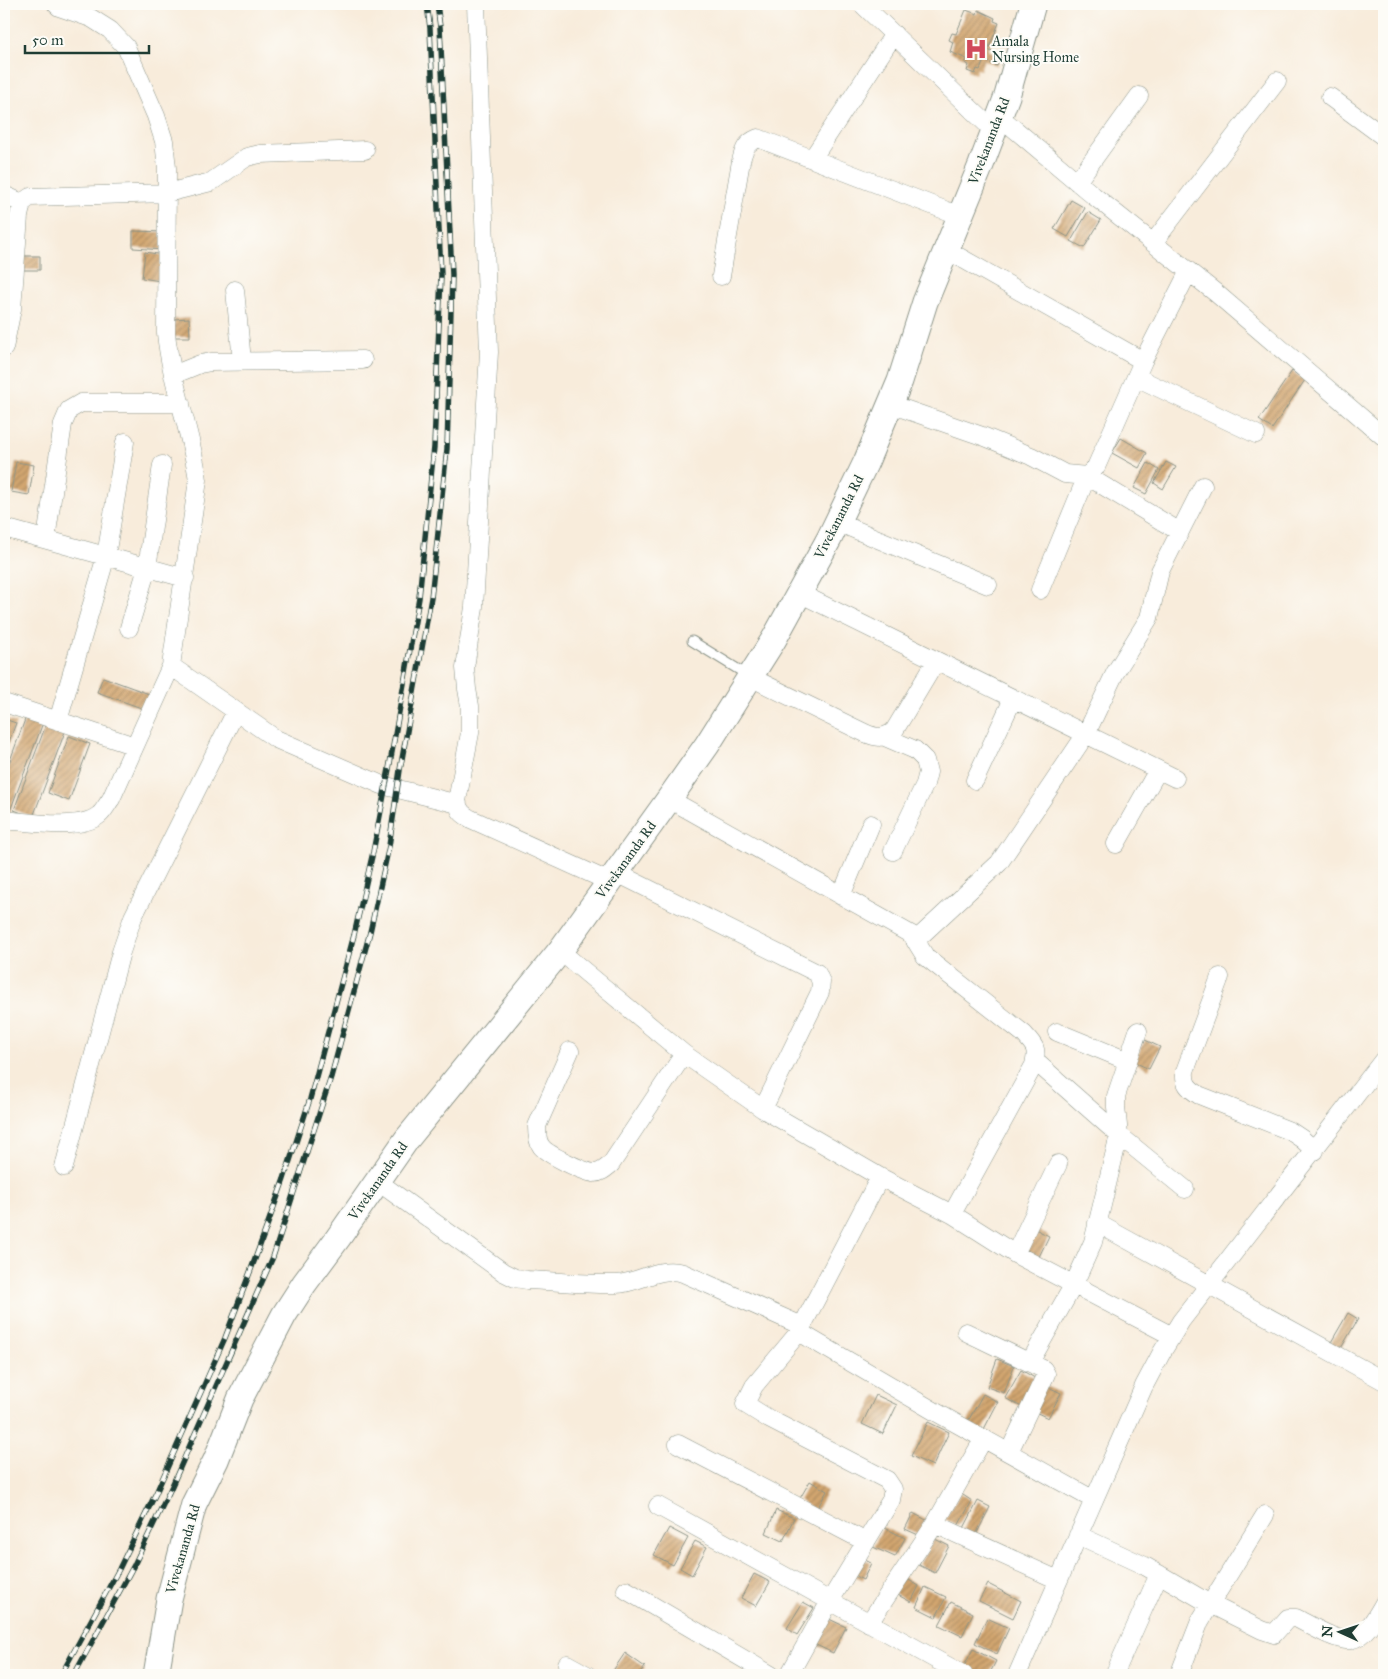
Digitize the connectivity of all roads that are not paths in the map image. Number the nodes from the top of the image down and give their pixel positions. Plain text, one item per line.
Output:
1 (56, 4) edge
2 (476, 4) edge
3 (862, 4) edge
4 (1033, 4) edge
5 (894, 34) junction
6 (1277, 81) dead end
7 (1140, 96) dead end
8 (1330, 97) dead end
9 (996, 124) junction
10 (1384, 137) edge
11 (365, 150) dead end
12 (812, 159) junction
13 (1077, 182) junction
14 (167, 193) junction
15 (4, 195) edge
16 (22, 203) junction
17 (960, 216) junction
18 (1153, 243) junction
19 (947, 250) junction
20 (1188, 271) junction
21 (721, 276) dead end
22 (235, 290) dead end
23 (4, 348) edge
24 (363, 360) dead end
25 (242, 361) junction
26 (1140, 369) junction
27 (174, 375) junction
28 (181, 403) junction
29 (890, 404) junction
30 (1256, 434) dead end
31 (1384, 437) edge
32 (125, 442) dead end
33 (162, 465) dead end
34 (1087, 476) junction
35 (1203, 486) dead end
36 (837, 522) junction
37 (4, 528) edge
38 (1180, 532) junction
39 (46, 539) junction
40 (106, 556) junction
41 (147, 568) junction
42 (185, 578) junction
43 (988, 585) dead end
44 (1040, 590) dead end
45 (799, 593) junction
46 (129, 628) dead end
47 (692, 641) dead end
48 (936, 661) junction
49 (171, 666) junction
50 (750, 677) junction
51 (1013, 698) junction
52 (4, 703) edge
53 (236, 711) junction
54 (58, 721) junction
55 (1086, 734) junction
56 (885, 737) junction
57 (135, 746) junction
58 (1158, 770) junction
59 (1175, 778) dead end
60 (976, 780) dead end
61 (669, 799) junction
62 (458, 804) junction
63 (4, 820) edge
64 (871, 824) dead end
65 (1116, 844) dead end
66 (893, 851) dead end
67 (614, 877) junction
68 (841, 896) junction
69 (914, 941) junction
70 (560, 951) junction
71 (1220, 977) dead end
72 (1138, 1031) dead end
73 (1057, 1032) dead end
74 (570, 1050) dead end
75 (684, 1054) junction
76 (1384, 1059) edge
77 (1035, 1061) junction
78 (1128, 1061) junction
79 (763, 1109) junction
80 (1119, 1135) junction
81 (1314, 1151) junction
82 (1058, 1164) dead end
83 (64, 1167) dead end
84 (880, 1177) junction
85 (377, 1181) junction
86 (1185, 1189) dead end
87 (952, 1214) junction
88 (1097, 1223) junction
89 (1015, 1254) junction
90 (1074, 1284) junction
91 (1209, 1285) junction
92 (801, 1329) junction
93 (966, 1332) dead end
94 (1172, 1336) junction
95 (1030, 1362) junction
96 (1384, 1381) edge
97 (984, 1438) junction
98 (678, 1444) dead end
99 (1009, 1452) junction
100 (1094, 1500) junction
101 (658, 1506) dead end
102 (1265, 1516) dead end
103 (934, 1524) junction
104 (1078, 1535) junction
105 (866, 1542) junction
106 (1159, 1574) junction
107 (1058, 1580) junction
108 (626, 1590) dead end
109 (830, 1601) junction
110 (1384, 1603) edge
111 (1210, 1604) junction
112 (869, 1623) junction
113 (567, 1664) dead end
114 (1185, 1673) edge
115 (156, 1675) edge
116 (586, 1675) edge
117 (771, 1675) edge
118 (789, 1675) edge
119 (964, 1675) edge
120 (1017, 1675) edge
121 (1114, 1675) edge

1 - 14 street
2 - 62 street
3 - 5 street
4 - 9 street, Vivekananda Rd
5 - 9 street
5 - 12 street
6 - 18 street
7 - 13 street
8 - 10 street
9 - 13 street
9 - 17 street, Vivekananda Rd
11 - 14 street
12 - 17 street
12 - 21 street
13 - 18 street
14 - 16 street
14 - 27 street
15 - 16 street
16 - 23 street
17 - 19 street, Vivekananda Rd
18 - 20 street
19 - 26 street
19 - 29 street, Vivekananda Rd
20 - 26 street
20 - 31 street
22 - 25 street
24 - 25 street
25 - 27 street
26 - 30 street
26 - 34 street
27 - 28 street
28 - 39 street
28 - 42 street
29 - 34 street
29 - 36 street, Vivekananda Rd
32 - 40 street
33 - 41 street
34 - 38 street
34 - 44 street
35 - 38 street
36 - 43 street
36 - 45 street, Vivekananda Rd
37 - 39 street
38 - 55 street
39 - 40 street
40 - 41 street
40 - 54 street
41 - 42 street
41 - 46 street
42 - 49 street
45 - 48 street
45 - 50 street, Vivekananda Rd
47 - 50 lane
48 - 51 street
48 - 56 street
49 - 53 street
49 - 57 street
50 - 56 street
50 - 61 street, Vivekananda Rd
51 - 55 street
51 - 60 street
52 - 54 street
53 - 62 street
53 - 83 street
54 - 57 street
55 - 58 street
55 - 69 street
56 - 66 street
57 - 63 street
58 - 59 street
58 - 65 street
61 - 67 street, Vivekananda Rd
61 - 68 street
62 - 67 street
64 - 68 street
67 - 70 street, Vivekananda Rd
67 - 79 street
68 - 69 street
69 - 77 street
70 - 75 street
70 - 85 street, Vivekananda Rd
71 - 81 street
72 - 78 street
73 - 78 street
74 - 75 street
75 - 79 street
76 - 81 street
77 - 80 street
77 - 87 street
78 - 80 street
79 - 84 street
80 - 86 street
80 - 88 street
81 - 91 street
82 - 89 street
84 - 87 street
84 - 92 street
85 - 92 street
85 - 115 street, Vivekananda Rd
87 - 89 street
88 - 90 street
88 - 91 street
89 - 90 street
90 - 94 street
90 - 95 street
91 - 94 street
91 - 96 street
92 - 97 street
92 - 105 street
93 - 95 street
94 - 100 street
95 - 99 street
97 - 99 street
97 - 103 street
98 - 105 street
99 - 100 street
100 - 104 street
101 - 109 street
102 - 111 street
103 - 107 street
103 - 112 street
104 - 106 street
104 - 107 street
105 - 109 street
106 - 111 street
106 - 121 street
107 - 120 street
108 - 117 street
109 - 112 street
109 - 118 street
110 - 111 street
111 - 114 street
112 - 119 street
113 - 116 street

